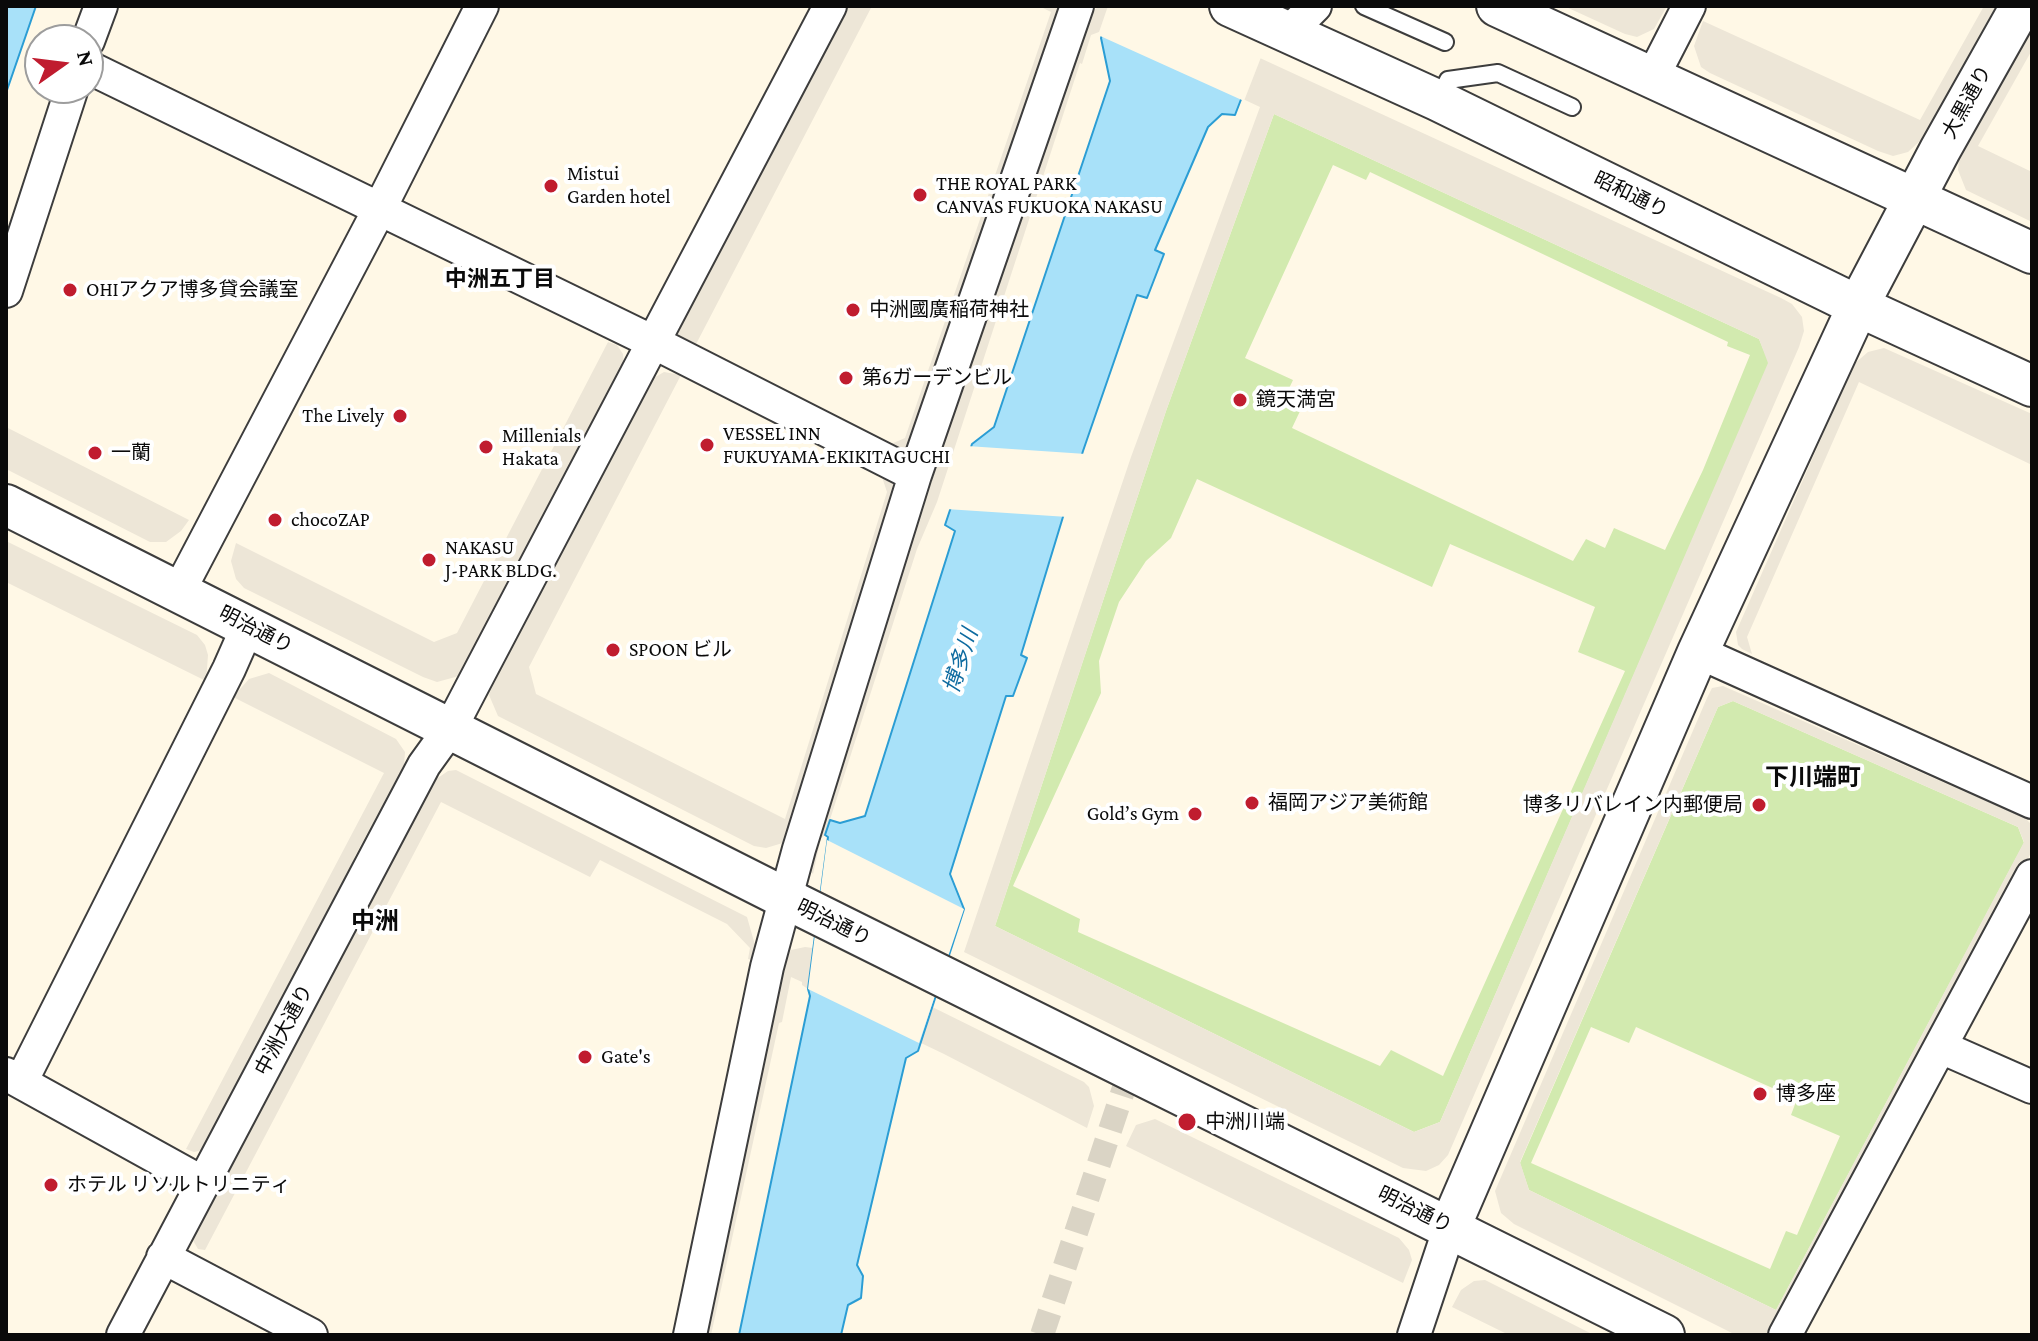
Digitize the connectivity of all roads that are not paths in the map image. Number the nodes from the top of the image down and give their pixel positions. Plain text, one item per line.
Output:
1 (482, 6) edge
2 (830, 6) edge
3 (1077, 6) edge
4 (1230, 6) edge
5 (1364, 6) edge
6 (1497, 6) edge
7 (1689, 6) edge
8 (2021, 6) edge
9 (1296, 24) edge
10 (1445, 42) dead end
11 (104, 75) edge
12 (1652, 78) junction
13 (1437, 100) junction
14 (67, 104) edge
15 (1572, 107) dead end
16 (1914, 200) junction
17 (380, 208) junction
18 (2032, 253) edge
19 (6, 291) edge
20 (1858, 306) junction
21 (653, 342) junction
22 (2032, 386) edge
23 (915, 475) junction
24 (6, 505) edge
25 (179, 591) junction
26 (248, 626) junction
27 (1698, 652) junction
28 (450, 729) junction
29 (2032, 802) edge
30 (2032, 876) edge
31 (802, 907) junction
32 (1941, 1047) junction
33 (14, 1078) edge
34 (2032, 1087) edge
35 (203, 1183) junction
36 (1450, 1227) junction
37 (163, 1257) junction
38 (123, 1335) edge
39 (311, 1335) edge
40 (690, 1335) edge
41 (1414, 1335) edge
42 (1664, 1335) edge
43 (1785, 1335) edge

1 - 17 street
2 - 21 street, 中洲大通り
3 - 23 street
4 - 9 street, 昭和通り
5 - 10 lane
6 - 12 street
7 - 12 street
8 - 16 street, 大黒通り
9 - 13 street, 昭和通り
11 - 17 street
12 - 16 street
13 - 15 lane
13 - 20 street, 昭和通り
14 - 19 street
16 - 18 street
16 - 20 street, 大黒通り
17 - 21 street
17 - 25 street
20 - 22 street, 昭和通り
20 - 27 street, 大黒通り
21 - 23 street
21 - 28 street, 中洲大通り
23 - 31 street
24 - 25 street, 明治通り
25 - 26 street, 明治通り
26 - 28 street, 明治通り
26 - 33 street
27 - 29 street
27 - 36 street, 大黒通り
28 - 31 street, 明治通り
28 - 35 street, 中洲大通り
30 - 32 street
31 - 36 street, 明治通り
31 - 40 street
32 - 34 street
32 - 43 street
33 - 35 street
35 - 37 street, 中洲大通り
36 - 41 street
36 - 42 street, 明治通り
37 - 38 street, 中洲大通り
37 - 39 street

